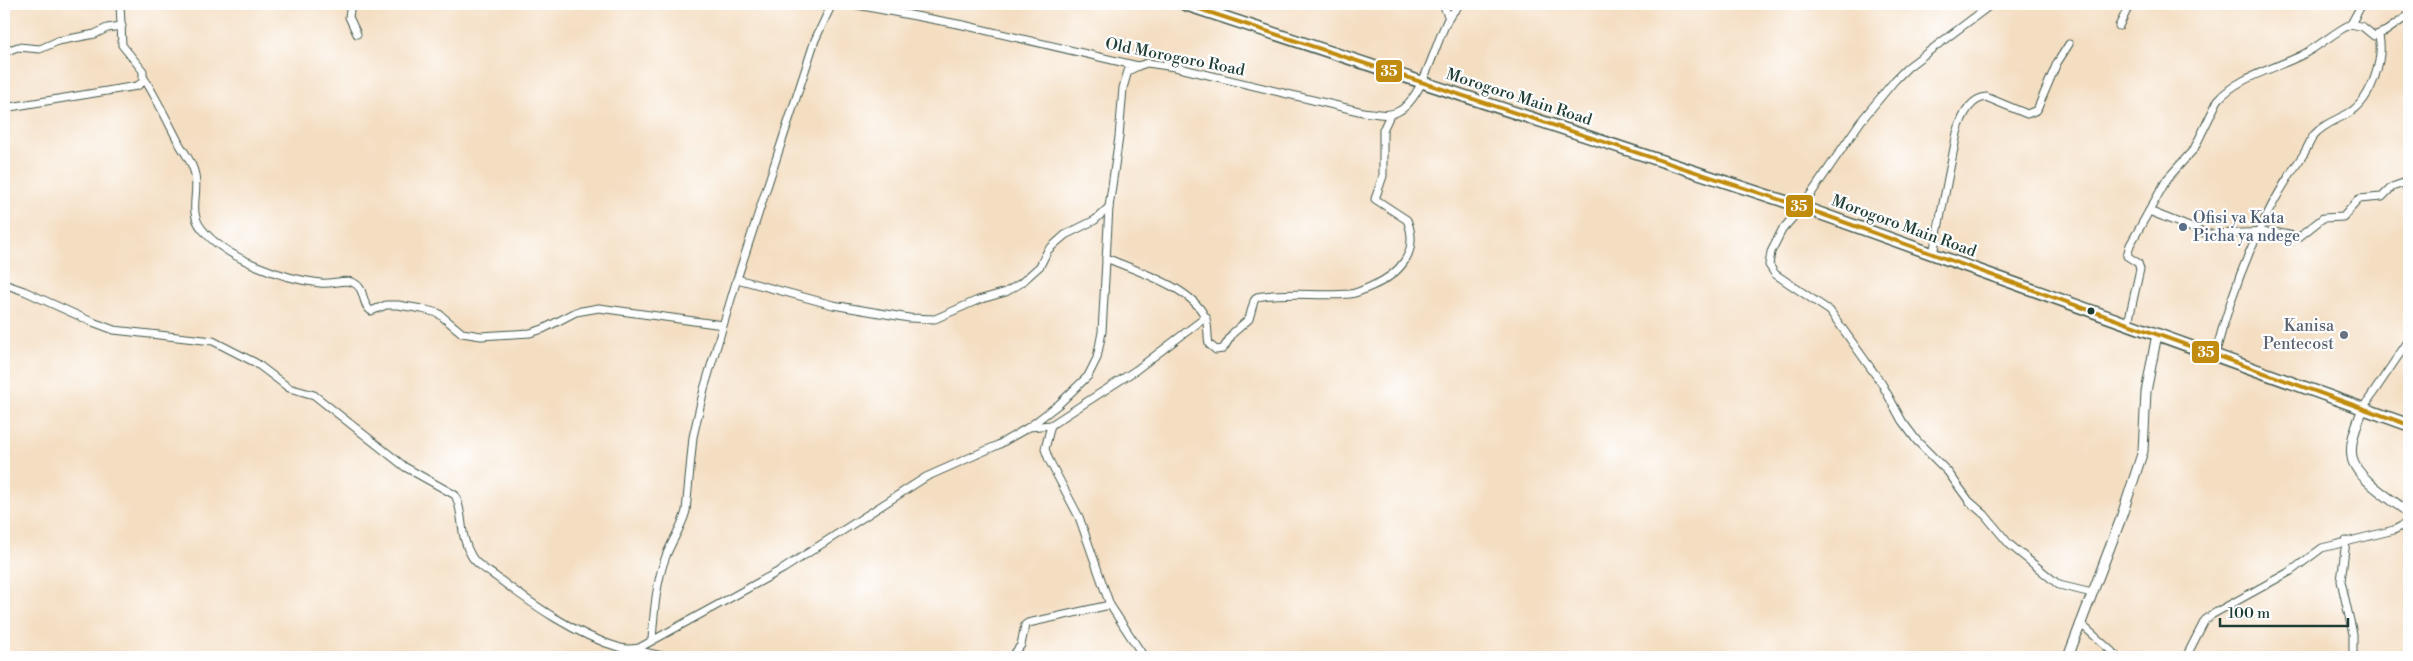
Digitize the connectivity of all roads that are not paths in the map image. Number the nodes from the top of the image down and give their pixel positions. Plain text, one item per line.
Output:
1 (120, 4) edge
2 (350, 4) edge
3 (832, 4) edge
4 (852, 4) edge
5 (1184, 4) edge
6 (1443, 4) edge
7 (1460, 4) edge
8 (1992, 4) edge
9 (2130, 4) edge
10 (2362, 4) edge
11 (2409, 15) edge
12 (1449, 18) junction
13 (2351, 24) junction
14 (122, 26) junction
15 (2119, 26) dead end
16 (357, 34) dead end
17 (2379, 36) junction
18 (2069, 44) dead end
19 (4, 52) edge
20 (1138, 66) junction
21 (144, 78) junction
22 (1422, 82) junction
23 (4, 108) edge
24 (1390, 115) junction
25 (2409, 181) edge
26 (1109, 207) junction
27 (1802, 207) junction
28 (2149, 211) junction
29 (2258, 232) junction
30 (1933, 254) junction
31 (1106, 258) junction
32 (737, 279) junction
33 (4, 284) edge
34 (1206, 317) junction
35 (2128, 323) junction
36 (723, 325) junction
37 (2157, 334) junction
38 (2409, 340) edge
39 (2215, 355) junction
40 (2363, 408) junction
41 (1050, 425) junction
42 (2409, 425) edge
43 (1029, 428) junction
44 (2409, 513) edge
45 (2409, 522) edge
46 (2346, 541) junction
47 (2092, 593) junction
48 (1110, 605) junction
49 (2080, 623) junction
50 (652, 640) junction
51 (636, 653) edge
52 (666, 657) edge
53 (1012, 657) edge
54 (1144, 657) edge
55 (2068, 657) edge
56 (2118, 657) edge
57 (2186, 657) edge
58 (2353, 657) edge

1 - 14 street
2 - 16 street
3 - 32 street
4 - 20 street, Old Morogoro Road
5 - 22 highway, Morogoro Main Road
6 - 12 street
7 - 12 street
8 - 27 street
9 - 15 street
10 - 13 street
11 - 17 street
12 - 22 street
13 - 17 street
13 - 28 street
14 - 19 street
14 - 21 street
17 - 29 street
18 - 30 street
20 - 24 street, Old Morogoro Road
20 - 26 street
21 - 23 street
21 - 36 street
22 - 24 street
22 - 27 highway, Morogoro Main Road
24 - 34 street
25 - 29 street
26 - 31 street
26 - 32 street
27 - 30 highway, Morogoro Main Road
27 - 47 street
28 - 29 street
28 - 35 street
29 - 39 street
30 - 35 highway, Morogoro Main Road
31 - 34 street
31 - 43 street
32 - 36 street
33 - 51 street
34 - 41 street
35 - 37 highway, Morogoro Main Road
36 - 50 street
37 - 39 highway, Morogoro Main Road
37 - 47 street
38 - 40 street
39 - 40 highway, Morogoro Main Road
40 - 42 highway, Morogoro Main Road
40 - 44 street
41 - 43 street
41 - 48 street
43 - 50 street
45 - 46 street
46 - 57 street
46 - 58 street
47 - 49 street
48 - 53 street
48 - 54 street
49 - 55 street
49 - 56 street
50 - 51 street
51 - 52 street

